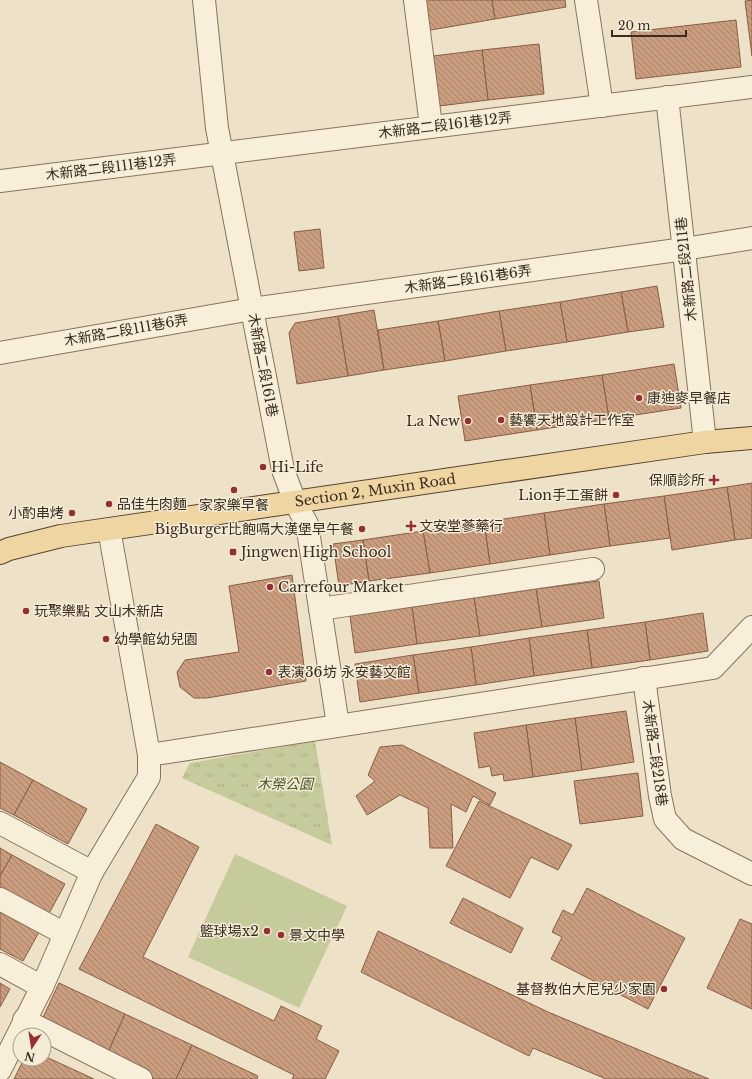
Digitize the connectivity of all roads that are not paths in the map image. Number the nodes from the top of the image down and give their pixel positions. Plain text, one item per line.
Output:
1 (204, 0) edge
2 (415, 0) edge
3 (586, 0) edge
4 (752, 87) edge
5 (667, 97) junction
6 (602, 106) junction
7 (431, 126) junction
8 (222, 153) junction
9 (0, 181) edge
10 (752, 238) edge
11 (684, 249) junction
12 (252, 309) junction
13 (0, 353) edge
14 (752, 438) edge
15 (705, 442) junction
16 (295, 502) junction
17 (109, 530) junction
18 (0, 553) edge
19 (593, 569) dead end
20 (320, 609) junction
21 (752, 627) edge
22 (644, 678) junction
23 (338, 725) junction
24 (149, 755) junction
25 (0, 823) edge
26 (92, 872) junction
27 (752, 874) edge
28 (0, 899) edge
29 (65, 934) junction
30 (0, 964) edge
31 (42, 987) junction
32 (24, 1020) junction
33 (0, 1070) edge
34 (141, 1079) edge

1 - 8 street, 木新路二段161巷
2 - 7 street
3 - 6 street
4 - 5 street, 木新路二段161巷12弄
5 - 6 street, 木新路二段161巷12弄
5 - 11 street, 木新路二段211巷
6 - 7 street, 木新路二段161巷12弄
7 - 8 street, 木新路二段161巷12弄
8 - 9 street, 木新路二段111巷12弄
8 - 12 street, 木新路二段161巷
10 - 11 street, 木新路二段161巷6弄
11 - 12 street, 木新路二段161巷6弄
11 - 15 street, 木新路二段211巷
12 - 13 street, 木新路二段111巷6弄
12 - 16 street, 木新路二段161巷
14 - 15 main road, Section 2, Muxin Road
15 - 16 main road, Section 2, Muxin Road
16 - 17 main road, Section 2, Muxin Road
16 - 20 street, 木新路二段161巷
17 - 18 main road, Section 2, Muxin Road
17 - 24 street
19 - 20 street
20 - 23 street, 木新路二段161巷
21 - 22 street
22 - 23 street
22 - 27 street, 木新路二段218巷
23 - 24 street
24 - 26 street
25 - 26 street
26 - 29 street
28 - 29 street
29 - 31 street
30 - 31 street
31 - 32 street
32 - 33 street
32 - 34 street

